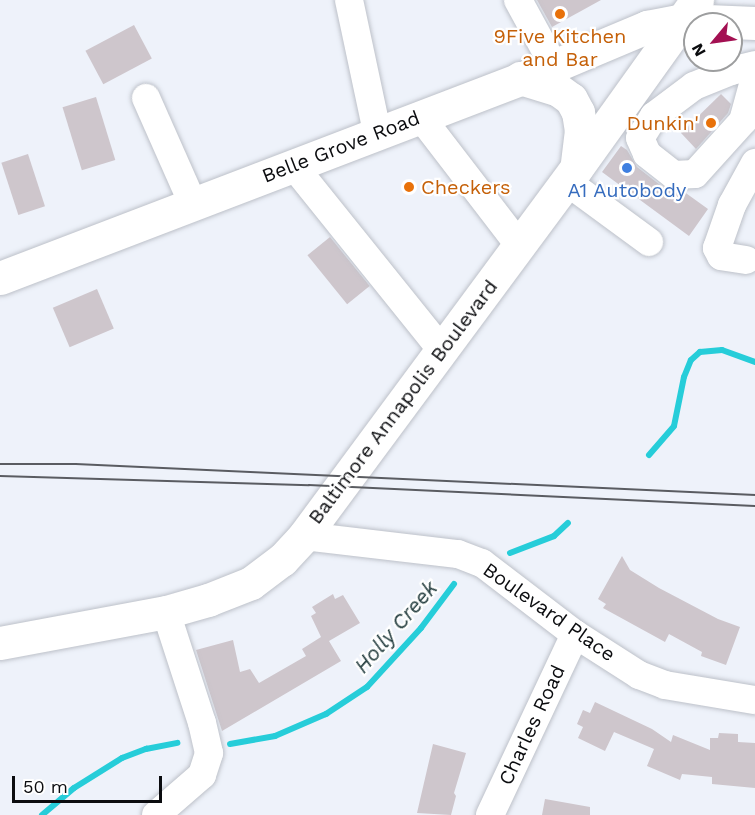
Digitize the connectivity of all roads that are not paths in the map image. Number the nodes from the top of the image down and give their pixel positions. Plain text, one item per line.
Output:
1 (349, 0) edge
2 (518, 0) edge
3 (690, 10) edge
4 (755, 23) edge
5 (755, 65) edge
6 (554, 66) junction
7 (755, 77) edge
8 (520, 78) junction
9 (146, 98) dead end
10 (420, 116) junction
11 (612, 119) junction
12 (377, 132) junction
13 (640, 138) junction
14 (755, 163) edge
15 (293, 165) junction
16 (571, 175) junction
17 (193, 204) junction
18 (649, 242) dead end
19 (519, 245) junction
20 (746, 260) dead end
21 (0, 278) edge
22 (442, 350) junction
23 (304, 536) junction
24 (166, 612) junction
25 (575, 634) junction
26 (0, 643) edge
27 (755, 700) edge
28 (156, 815) edge
29 (490, 815) edge

1 - 12 street
2 - 6 street
3 - 4 main road, Belle Grove Road
3 - 6 main road, Belle Grove Road
3 - 11 main road, Baltimore Annapolis Boulevard
5 - 13 street
6 - 8 main road, Belle Grove Road
7 - 13 street
8 - 10 main road, Belle Grove Road
8 - 16 main road
9 - 17 street
10 - 12 main road, Belle Grove Road
10 - 19 street
11 - 13 street
11 - 16 main road, Baltimore Annapolis Boulevard
12 - 15 main road, Belle Grove Road
14 - 20 street
15 - 17 main road, Belle Grove Road
15 - 22 street
16 - 18 street
16 - 19 main road, Baltimore Annapolis Boulevard
17 - 21 main road, Belle Grove Road
19 - 22 main road, Baltimore Annapolis Boulevard
22 - 23 main road, Baltimore Annapolis Boulevard
23 - 24 main road, Baltimore Annapolis Boulevard
23 - 25 street, Boulevard Place
24 - 26 main road, Baltimore Annapolis Boulevard
24 - 28 street
25 - 27 street, Boulevard Place
25 - 29 street, Charles Road

